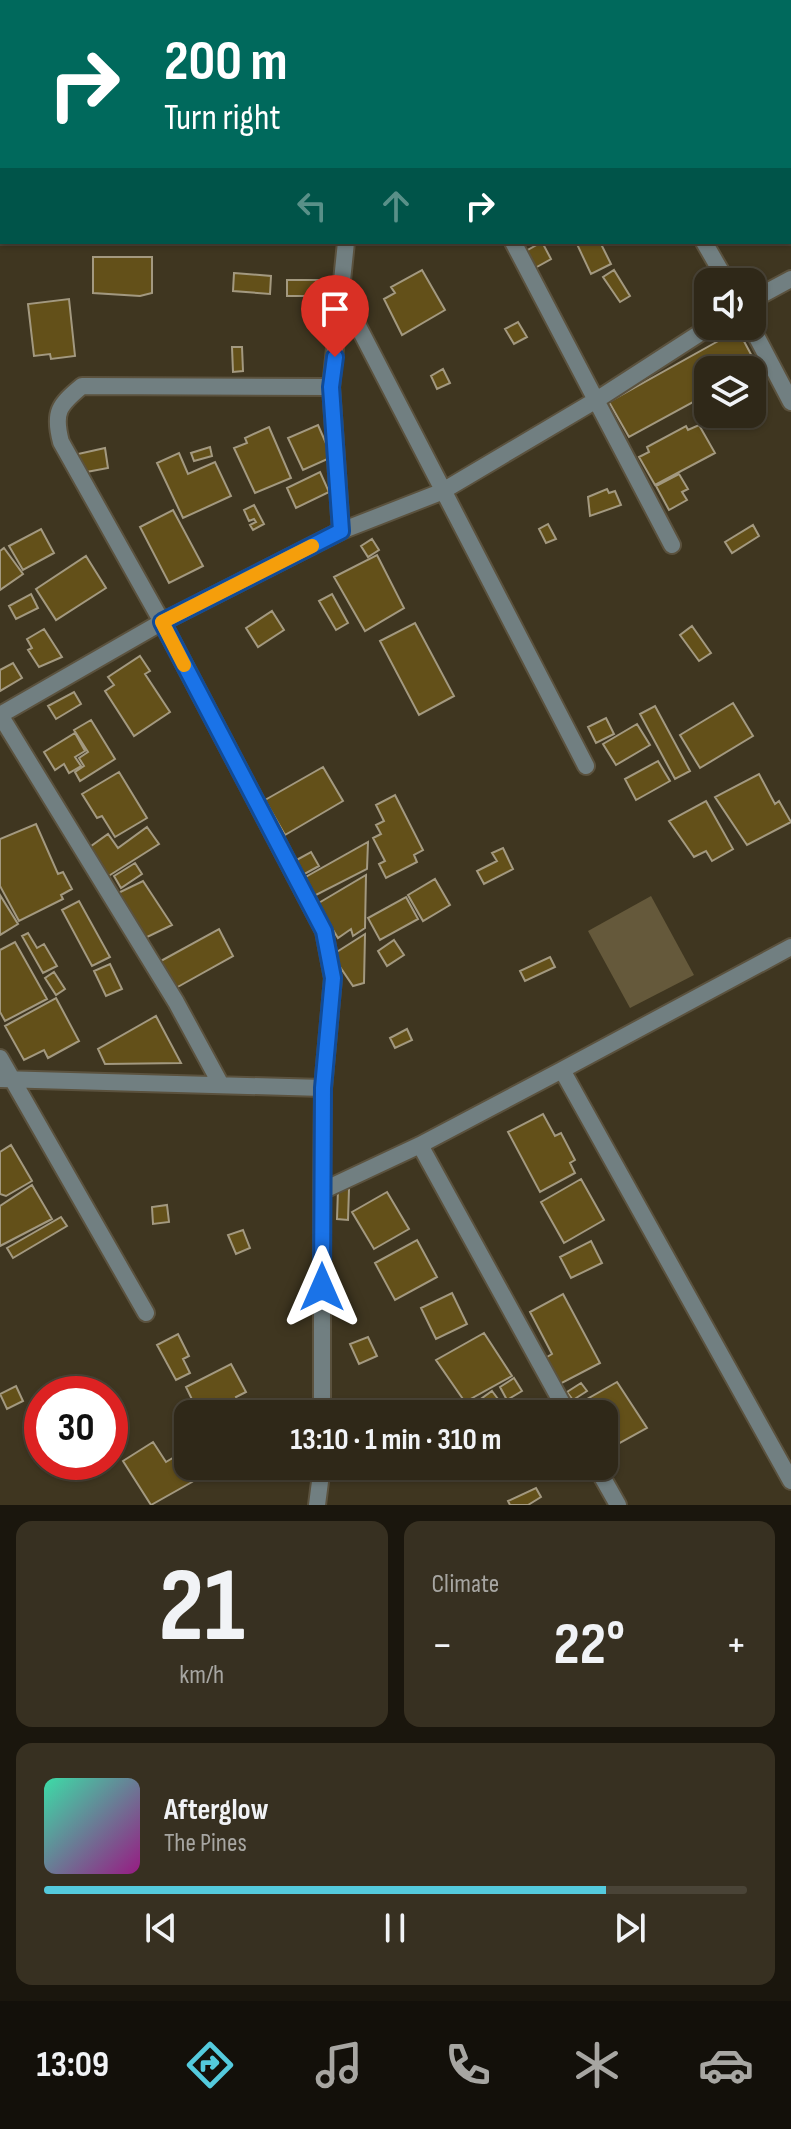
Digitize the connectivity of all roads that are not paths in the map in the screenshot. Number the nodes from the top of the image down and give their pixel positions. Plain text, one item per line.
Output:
1 (346, 244) edge
2 (514, 244) edge
3 (705, 244) edge
4 (719, 268) edge
5 (791, 279) edge
6 (766, 292) edge
7 (343, 297) junction
8 (694, 337) edge
9 (758, 340) edge
10 (331, 387) junction
11 (598, 399) junction
12 (791, 402) edge
13 (441, 492) junction
14 (341, 531) junction
15 (672, 545) dead end
16 (162, 622) junction
17 (0, 715) edge
18 (586, 766) dead end
19 (791, 947) edge
20 (0, 1058) edge
21 (562, 1070) junction
22 (6, 1079) edge
23 (220, 1083) junction
24 (323, 1088) junction
25 (420, 1145) junction
26 (322, 1191) junction
27 (146, 1313) dead end
28 (322, 1400) edge
29 (560, 1400) edge
30 (320, 1480) edge
31 (604, 1480) edge
32 (791, 1481) edge
33 (317, 1505) edge
34 (618, 1505) edge

1 - 7 street
2 - 11 street
3 - 4 street
5 - 6 street
7 - 10 street
7 - 13 street
8 - 11 street
9 - 12 street
10 - 14 street
10 - 16 street
11 - 13 street
11 - 15 street
13 - 14 street
13 - 18 street
14 - 16 street
16 - 17 street
16 - 24 street
17 - 23 street
19 - 21 street
20 - 22 street
21 - 25 street
21 - 32 street
22 - 23 street
22 - 27 street
23 - 24 street
24 - 26 street
25 - 26 street
25 - 29 street
26 - 28 street
30 - 33 street
31 - 34 street

